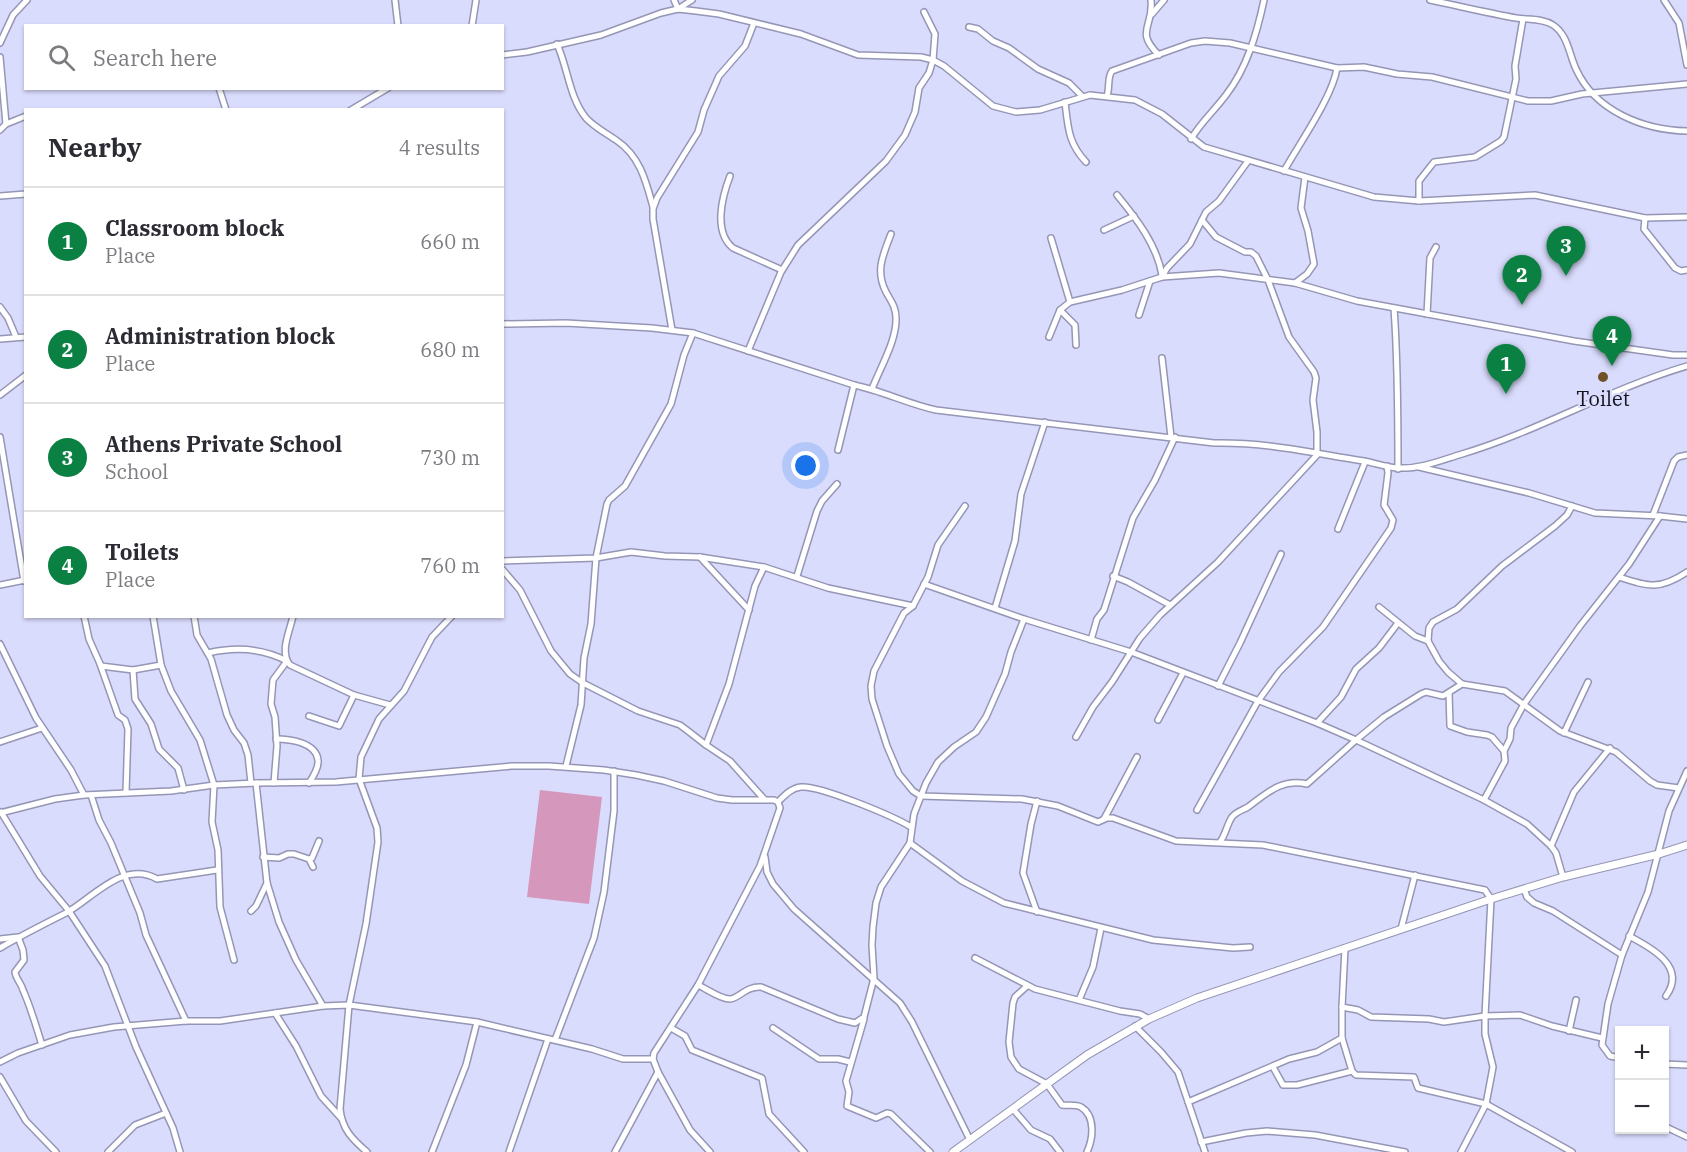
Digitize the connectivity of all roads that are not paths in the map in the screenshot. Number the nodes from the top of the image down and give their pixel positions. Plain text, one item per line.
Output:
1 (27, 0) edge
2 (395, 0) edge
3 (476, 0) edge
4 (674, 0) edge
5 (692, 0) edge
6 (1151, 0) edge
7 (1164, 0) edge
8 (1264, 0) edge
9 (1430, 0) edge
10 (1664, 0) edge
11 (678, 9) junction
12 (924, 12) dead end
13 (1151, 15) junction
14 (1523, 19) junction
15 (754, 23) junction
16 (398, 24) edge
17 (472, 24) edge
18 (969, 27) dead end
19 (0, 43) edge
20 (557, 44) junction
21 (1251, 47) junction
22 (504, 55) edge
23 (1159, 55) junction
24 (0, 57) edge
25 (933, 60) junction
26 (1687, 65) edge
27 (1336, 68) junction
28 (1687, 84) edge
29 (220, 90) edge
30 (385, 90) edge
31 (1592, 93) junction
32 (1511, 95) junction
33 (1082, 96) junction
34 (1107, 96) junction
35 (1065, 102) junction
36 (225, 108) edge
37 (354, 108) edge
38 (24, 117) edge
39 (6, 124) junction
40 (0, 130) edge
41 (1687, 131) edge
42 (1191, 139) junction
43 (1248, 161) junction
44 (1086, 162) dead end
45 (1284, 171) junction
46 (730, 176) dead end
47 (1305, 177) junction
48 (24, 194) edge
49 (1118, 195) dead end
50 (0, 196) edge
51 (1419, 201) junction
52 (653, 209) junction
53 (1134, 216) junction
54 (1687, 217) edge
55 (1645, 218) junction
56 (1202, 220) junction
57 (1104, 230) dead end
58 (891, 234) dead end
59 (1051, 238) dead end
60 (1436, 247) dead end
61 (782, 270) junction
62 (1687, 270) edge
63 (1162, 277) junction
64 (1268, 280) junction
65 (1150, 281) junction
66 (1295, 283) junction
67 (1070, 302) junction
68 (0, 307) edge
69 (1394, 308) junction
70 (1060, 310) junction
71 (1427, 314) junction
72 (1139, 315) dead end
73 (504, 324) edge
74 (672, 330) junction
75 (693, 333) junction
76 (16, 337) junction
77 (24, 337) edge
78 (1049, 337) dead end
79 (0, 339) edge
80 (1076, 345) dead end
81 (748, 351) junction
82 (1687, 355) edge
83 (1161, 357) dead end
84 (1687, 366) edge
85 (24, 377) edge
86 (854, 385) junction
87 (872, 389) junction
88 (0, 395) edge
89 (1045, 422) junction
90 (1173, 437) junction
91 (0, 438) edge
92 (838, 450) dead end
93 (1317, 455) junction
94 (1687, 455) edge
95 (1365, 462) junction
96 (1387, 466) junction
97 (1419, 467) junction
98 (1398, 469) junction
99 (837, 484) dead end
100 (965, 506) dead end
101 (1572, 506) junction
102 (1653, 515) junction
103 (1660, 516) junction
104 (1687, 519) edge
105 (1338, 529) dead end
106 (1281, 554) dead end
107 (700, 557) junction
108 (596, 558) junction
109 (504, 561) edge
110 (764, 567) junction
111 (504, 571) edge
112 (1687, 572) edge
113 (24, 574) edge
114 (797, 576) junction
115 (1113, 576) junction
116 (1619, 577) junction
117 (24, 580) edge
118 (924, 584) junction
119 (0, 585) edge
120 (1170, 605) junction
121 (914, 606) junction
122 (1379, 607) dead end
123 (995, 608) junction
124 (749, 610) junction
125 (84, 618) edge
126 (153, 618) edge
127 (194, 618) edge
128 (292, 618) edge
129 (450, 618) edge
130 (1024, 620) junction
131 (1398, 623) junction
132 (1091, 640) junction
133 (1428, 641) junction
134 (0, 644) edge
135 (1131, 652) junction
136 (208, 653) junction
137 (287, 661) junction
138 (100, 664) junction
139 (161, 665) junction
140 (133, 670) junction
141 (1183, 673) junction
142 (1588, 682) dead end
143 (584, 683) junction
144 (1462, 684) junction
145 (1218, 686) junction
146 (1449, 693) junction
147 (354, 695) junction
148 (1258, 701) junction
149 (1524, 704) junction
150 (390, 705) junction
151 (309, 716) dead end
152 (1158, 720) dead end
153 (1317, 723) junction
154 (42, 728) junction
155 (1564, 733) junction
156 (1076, 737) dead end
157 (276, 739) junction
158 (1356, 740) junction
159 (0, 742) edge
160 (706, 745) junction
161 (1610, 748) junction
162 (1504, 752) junction
163 (1137, 757) dead end
164 (566, 766) junction
165 (614, 771) junction
166 (1687, 771) edge
167 (359, 779) junction
168 (1685, 781) edge
169 (253, 783) junction
170 (274, 783) junction
171 (309, 783) junction
172 (214, 785) junction
173 (1679, 788) junction
174 (184, 790) junction
175 (126, 793) junction
176 (88, 795) junction
177 (921, 796) junction
178 (764, 799) junction
179 (1484, 800) junction
180 (1037, 801) junction
181 (778, 802) junction
182 (1197, 810) dead end
183 (1, 813) edge
184 (1102, 821) junction
185 (911, 827) junction
186 (320, 841) dead end
187 (1220, 842) junction
188 (910, 843) junction
189 (1687, 844) edge
190 (1551, 846) junction
191 (1659, 854) junction
192 (765, 856) junction
193 (263, 857) junction
194 (309, 860) junction
195 (313, 867) dead end
196 (217, 870) junction
197 (1415, 875) junction
198 (125, 876) junction
199 (1563, 877) junction
200 (267, 883) junction
201 (1524, 889) junction
202 (1491, 899) junction
203 (69, 911) junction
204 (251, 911) dead end
205 (1037, 912) junction
206 (1101, 928) junction
207 (1401, 929) junction
208 (1629, 936) junction
209 (18, 937) junction
210 (0, 939) edge
211 (1250, 947) dead end
212 (0, 948) edge
213 (1346, 948) junction
214 (1622, 955) junction
215 (975, 958) dead end
216 (1673, 958) dead end
217 (234, 960) dead end
218 (874, 978) junction
219 (698, 985) junction
220 (1027, 986) junction
221 (1677, 987) dead end
222 (1666, 996) dead end
223 (1079, 1000) junction
224 (1576, 1000) dead end
225 (349, 1005) junction
226 (323, 1006) junction
227 (1342, 1007) junction
228 (275, 1013) junction
229 (1485, 1016) junction
230 (864, 1017) junction
231 (1149, 1019) junction
232 (186, 1021) junction
233 (477, 1022) junction
234 (129, 1025) junction
235 (1135, 1026) junction
236 (671, 1028) junction
237 (773, 1028) dead end
238 (1569, 1031) junction
239 (1342, 1038) junction
240 (1602, 1038) junction
241 (551, 1039) junction
242 (42, 1045) junction
243 (1615, 1057) edge
244 (653, 1059) junction
245 (0, 1062) edge
246 (850, 1062) junction
247 (1669, 1064) edge
248 (1687, 1065) edge
249 (1273, 1067) junction
250 (1352, 1071) junction
251 (658, 1072) junction
252 (0, 1077) edge
253 (1047, 1084) junction
254 (1188, 1102) junction
255 (1486, 1104) junction
256 (1013, 1108) junction
257 (166, 1113) junction
258 (341, 1118) junction
259 (1669, 1128) edge
260 (1687, 1137) edge
261 (970, 1140) junction
262 (1202, 1142) junction
263 (963, 1145) junction
264 (56, 1152) edge
265 (108, 1152) edge
266 (180, 1152) edge
267 (367, 1152) edge
268 (432, 1152) edge
269 (509, 1152) edge
270 (615, 1152) edge
271 (710, 1152) edge
272 (804, 1152) edge
273 (930, 1152) edge
274 (953, 1152) edge
275 (968, 1152) edge
276 (1060, 1152) edge
277 (1087, 1152) edge
278 (1205, 1152) edge
279 (1405, 1152) edge
280 (1461, 1152) edge
281 (1572, 1152) edge

1 - 19 street
2 - 16 street
3 - 17 street
4 - 11 street
5 - 11 street
6 - 13 street
7 - 13 street
8 - 21 street
9 - 14 street
10 - 26 street
11 - 15 street
11 - 20 street
12 - 25 street
13 - 23 street
14 - 31 street
14 - 32 street
15 - 25 street
15 - 52 street
18 - 33 street
20 - 22 street
20 - 52 street
21 - 23 street
21 - 27 street
21 - 42 street
23 - 34 street
24 - 39 street
25 - 35 street
25 - 61 street
27 - 32 street
27 - 45 street
28 - 31 street
29 - 36 street
30 - 37 street
31 - 32 street
31 - 41 street
32 - 51 street
33 - 34 street
33 - 35 street
34 - 42 street
35 - 44 street
38 - 39 street
39 - 40 street
42 - 43 street
43 - 45 street
43 - 56 street
45 - 47 street
46 - 61 street
47 - 51 street
47 - 66 street
48 - 50 street
49 - 53 street
51 - 55 street
52 - 74 street
53 - 57 street
53 - 63 street
54 - 55 street
55 - 62 street
56 - 63 street
56 - 64 street
58 - 87 street
59 - 67 street
60 - 71 street
61 - 81 street
63 - 64 street
63 - 65 street
64 - 66 street
64 - 93 street
65 - 67 street
65 - 72 street
66 - 69 street
67 - 70 street
68 - 76 street
69 - 71 street
69 - 98 street
70 - 78 street
70 - 80 street
71 - 82 street
73 - 74 street
74 - 75 street
75 - 81 street
75 - 108 street
76 - 77 street
76 - 79 street
81 - 86 street
83 - 90 street
84 - 97 street
85 - 88 street
86 - 87 street
86 - 92 street
87 - 89 street
89 - 90 street
89 - 123 street
90 - 93 street
90 - 115 street
91 - 113 street
93 - 95 street
93 - 120 street
94 - 102 street
95 - 96 street
95 - 105 street
96 - 98 street
96 - 148 street
97 - 98 street
97 - 101 street
99 - 114 street
100 - 118 street
101 - 102 street
101 - 133 street
102 - 103 street
103 - 104 street
103 - 116 street
106 - 145 street
107 - 108 street
107 - 110 street
107 - 124 street
108 - 109 street
108 - 143 street
110 - 114 street
110 - 124 street
111 - 143 street
112 - 116 street
114 - 121 street
115 - 120 street
115 - 132 street
116 - 149 street
117 - 119 street
118 - 121 street
118 - 123 street
120 - 135 street
121 - 177 street
122 - 131 street
123 - 130 street
124 - 160 street
125 - 138 street
126 - 139 street
127 - 136 street
128 - 137 street
129 - 150 street
130 - 132 street
130 - 177 street
131 - 133 street
131 - 153 street
132 - 135 street
133 - 144 street
134 - 154 street
135 - 141 street
135 - 156 street
136 - 137 street
136 - 169 street
137 - 147 street
137 - 157 street
138 - 140 street
138 - 175 street
139 - 140 street
139 - 172 street
140 - 174 street
141 - 145 street
141 - 152 street
142 - 155 street
143 - 160 street
143 - 164 street
144 - 146 street
144 - 149 street
145 - 148 street
146 - 158 street
146 - 162 street
147 - 150 street
147 - 151 street
148 - 153 street
148 - 182 street
149 - 155 street
149 - 162 street
150 - 167 street
153 - 158 street
154 - 159 street
154 - 176 street
155 - 161 street
157 - 170 street
157 - 171 street
158 - 179 street
158 - 187 street
160 - 178 street
161 - 173 street
161 - 190 street
162 - 179 street
163 - 184 street
164 - 165 street
164 - 167 street
165 - 178 street
165 - 241 street
166 - 168 street
167 - 171 street
167 - 225 street
168 - 173 street
169 - 170 street
169 - 172 street
169 - 193 street
170 - 171 street
172 - 174 street
172 - 196 street
173 - 191 street
174 - 175 street
175 - 176 street
176 - 183 street
176 - 198 street
177 - 180 street
177 - 185 street
178 - 181 street
179 - 190 street
180 - 184 street
180 - 205 street
181 - 185 street
181 - 192 street
183 - 203 street
184 - 187 street
185 - 188 street
186 - 194 street
187 - 197 street
188 - 205 street
188 - 218 street
189 - 191 street
190 - 199 street
191 - 199 street
191 - 208 street
192 - 218 street
192 - 219 street
193 - 194 street
193 - 200 street
194 - 195 street
196 - 198 street
196 - 217 street
197 - 202 street
197 - 207 street
198 - 203 street
198 - 232 street
199 - 201 street
200 - 204 street
200 - 226 street
201 - 202 street
201 - 214 street
202 - 207 street
202 - 229 street
203 - 209 street
203 - 234 street
205 - 206 street
206 - 211 street
206 - 223 street
207 - 213 street
208 - 214 street
208 - 216 street
209 - 210 street
209 - 212 street
209 - 242 street
213 - 227 street
213 - 231 street
214 - 240 street
215 - 220 street
218 - 230 street
218 - 261 street
219 - 230 street
219 - 236 street
220 - 223 street
220 - 253 street
221 - 222 street
223 - 231 street
224 - 238 street
225 - 226 street
225 - 233 street
225 - 258 street
226 - 228 street
227 - 229 street
227 - 239 street
228 - 232 street
228 - 258 street
229 - 238 street
229 - 255 street
230 - 246 street
231 - 235 street
232 - 234 street
233 - 241 street
233 - 268 street
234 - 242 street
234 - 257 street
235 - 253 street
235 - 254 street
236 - 244 street
236 - 272 street
237 - 246 street
238 - 240 street
239 - 249 street
239 - 250 street
240 - 243 street
241 - 244 street
241 - 269 street
242 - 245 street
244 - 251 street
246 - 273 street
247 - 248 street
249 - 250 street
249 - 254 street
250 - 255 street
251 - 270 street
251 - 271 street
252 - 264 street
253 - 256 street
253 - 277 street
254 - 262 street
255 - 280 street
255 - 281 street
256 - 261 street
256 - 276 street
257 - 265 street
257 - 266 street
258 - 267 street
259 - 260 street
261 - 263 street
262 - 278 street
262 - 279 street
263 - 274 street
263 - 275 street

